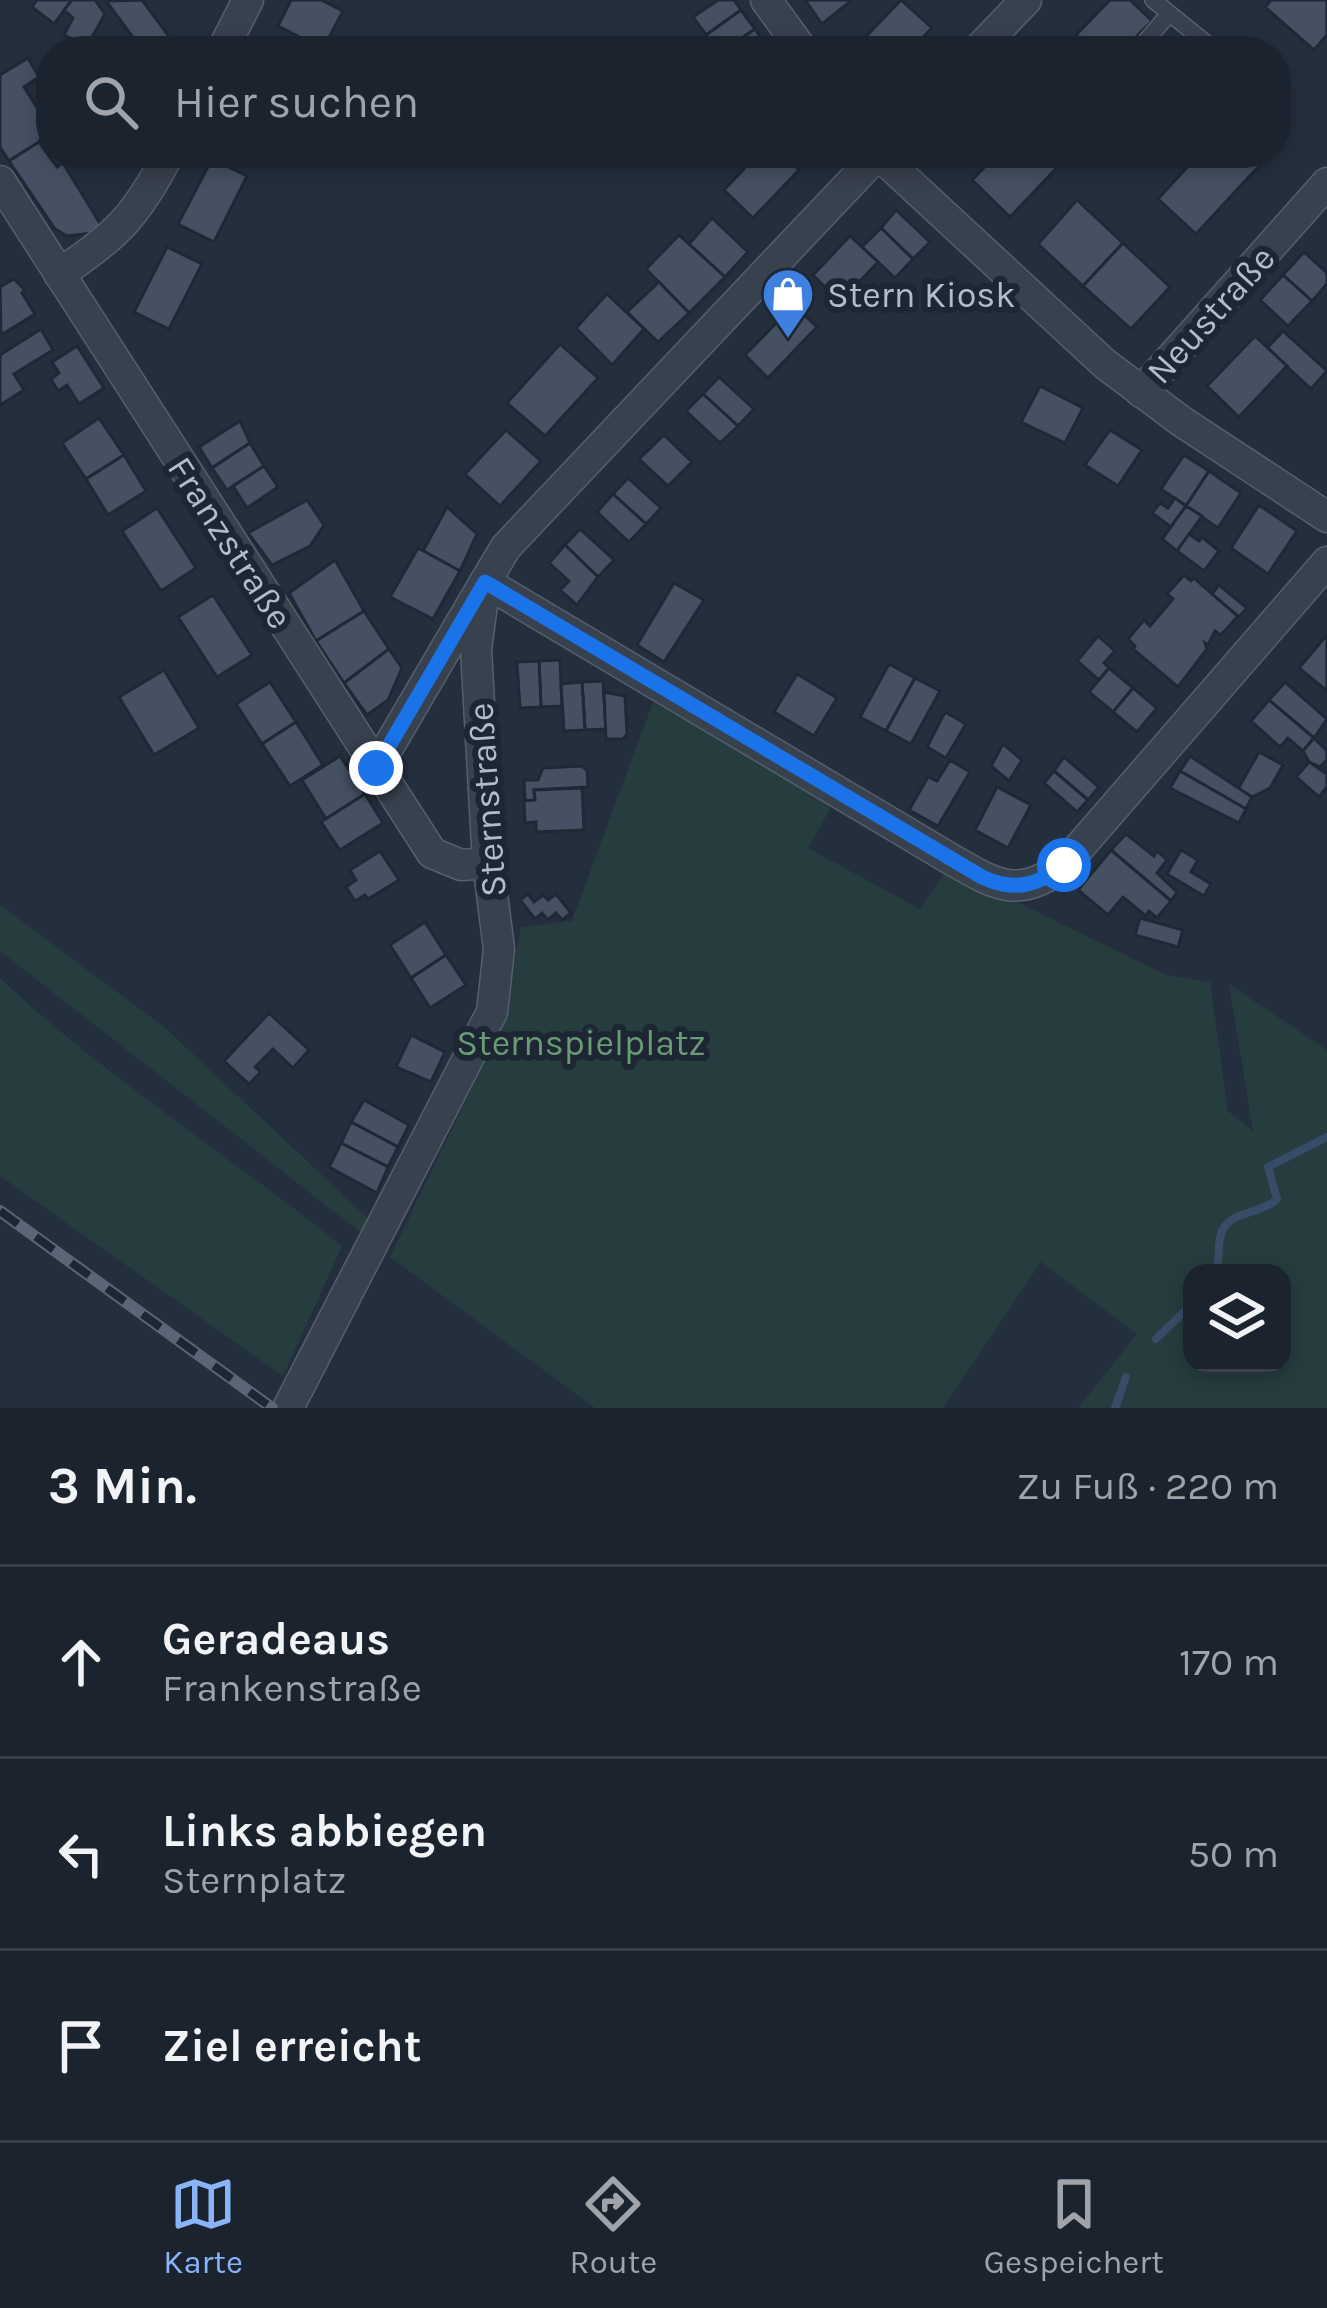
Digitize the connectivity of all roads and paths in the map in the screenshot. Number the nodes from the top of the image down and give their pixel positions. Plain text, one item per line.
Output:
1 (248, 0) edge
2 (766, 0) edge
3 (1026, 0) edge
4 (1153, 0) edge
5 (1169, 14) junction
6 (230, 36) edge
7 (792, 36) edge
8 (991, 36) edge
9 (1150, 36) edge
10 (1197, 36) edge
11 (160, 168) edge
12 (864, 168) edge
13 (894, 168) edge
14 (0, 181) edge
15 (1327, 183) edge
16 (59, 274) junction
17 (1141, 392) junction
18 (1327, 518) edge
19 (1327, 562) edge
20 (485, 582) junction
21 (376, 768) junction
22 (488, 863) junction
23 (288, 1408) edge

1 - 6 street
2 - 7 street
3 - 8 street
4 - 5 lane
5 - 9 lane
5 - 10 lane
11 - 16 street
12 - 20 street, Sternstraße
13 - 17 street
14 - 16 street, Franzstraße
15 - 17 street, Neustraße
16 - 21 street, Franzstraße
17 - 18 street
19 - 20 street
20 - 21 street
20 - 22 street, Sternstraße
21 - 22 street, Franzstraße
22 - 23 street, Sternstraße

